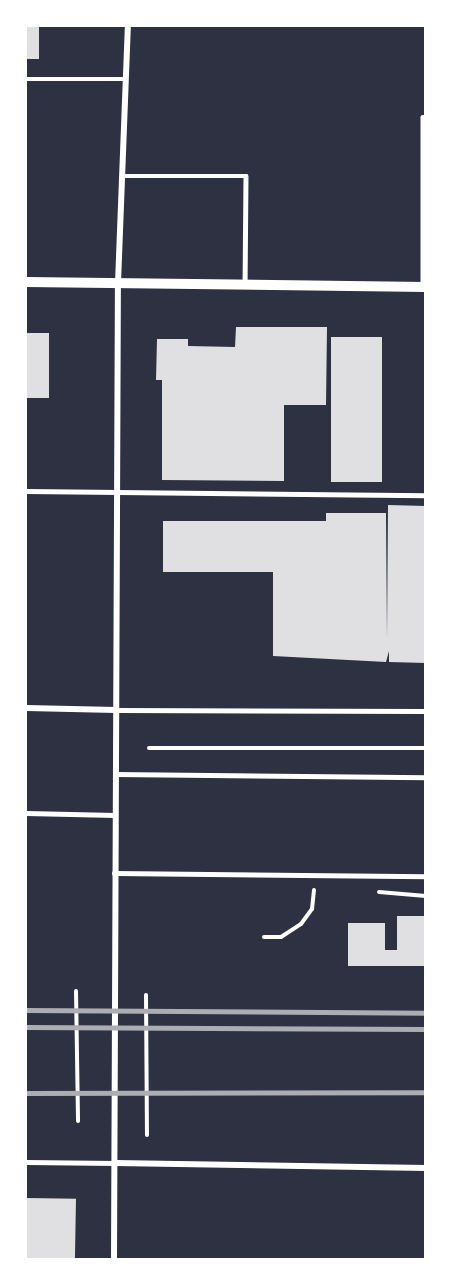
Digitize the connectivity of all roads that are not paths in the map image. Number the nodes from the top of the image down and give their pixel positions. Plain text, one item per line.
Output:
1 (128, 26) edge
2 (26, 79) edge
3 (126, 79) junction
4 (423, 117) dead end
5 (124, 176) junction
6 (26, 282) edge
7 (118, 283) junction
8 (245, 284) junction
9 (424, 287) edge
10 (26, 491) edge
11 (117, 492) junction
12 (426, 495) edge
13 (26, 708) edge
14 (116, 710) junction
15 (426, 711) edge
16 (116, 774) junction
17 (426, 777) edge
18 (26, 813) edge
19 (115, 815) junction
20 (114, 873) junction
21 (426, 876) edge
22 (26, 1162) edge
23 (115, 1163) junction
24 (426, 1168) edge
25 (114, 1260) edge

1 - 3 street
2 - 3 lane
3 - 5 street
4 - 9 lane
5 - 7 street
5 - 8 lane
6 - 7 street
7 - 8 street
7 - 11 street
8 - 9 street
10 - 11 lane
11 - 12 lane
11 - 14 street
13 - 14 street
14 - 15 lane
14 - 16 street
16 - 17 lane
16 - 19 street
18 - 19 lane
19 - 20 street
20 - 21 lane
20 - 23 street
22 - 23 lane
23 - 24 street
23 - 25 street

